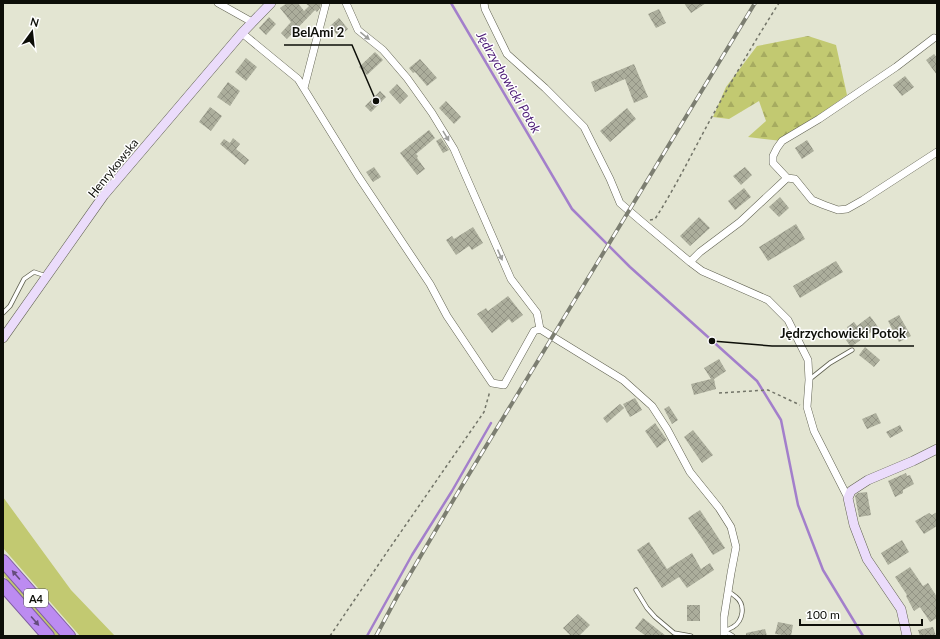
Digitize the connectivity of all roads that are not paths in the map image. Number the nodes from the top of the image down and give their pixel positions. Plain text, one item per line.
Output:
1 (218, 3) edge
2 (270, 3) edge
3 (326, 3) edge
4 (346, 3) edge
5 (484, 3) edge
6 (252, 22) junction
7 (242, 33) junction
8 (934, 38) dead end
9 (304, 88) junction
10 (937, 152) edge
11 (787, 178) junction
12 (690, 262) junction
13 (47, 276) junction
14 (3, 313) edge
15 (540, 329) junction
16 (3, 338) edge
17 (852, 350) dead end
18 (809, 380) junction
19 (937, 448) edge
20 (848, 498) junction
21 (3, 561) edge
22 (3, 585) edge
23 (636, 590) dead end
24 (728, 592) junction
25 (724, 633) edge
26 (672, 634) edge
27 (48, 636) edge
28 (69, 636) edge
29 (690, 636) edge
30 (733, 636) edge
31 (907, 636) edge

1 - 6 street
2 - 6 main road, Henrykowska
3 - 9 street
4 -> 15 street
5 - 12 street
6 - 7 main road, Henrykowska
7 - 9 street
7 - 13 main road, Henrykowska
8 - 11 street
9 - 15 street
10 - 11 street
11 - 12 street
12 - 18 street
13 - 14 lane
13 - 16 main road, Henrykowska
15 - 24 street
17 - 18 lane
18 - 20 street
19 - 20 main road
20 - 31 main road
28 -> 21 highway, A4
22 -> 27 highway, A4
23 - 26 lane
24 - 25 street
24 - 25 lane
25 - 30 lane
26 - 29 lane

